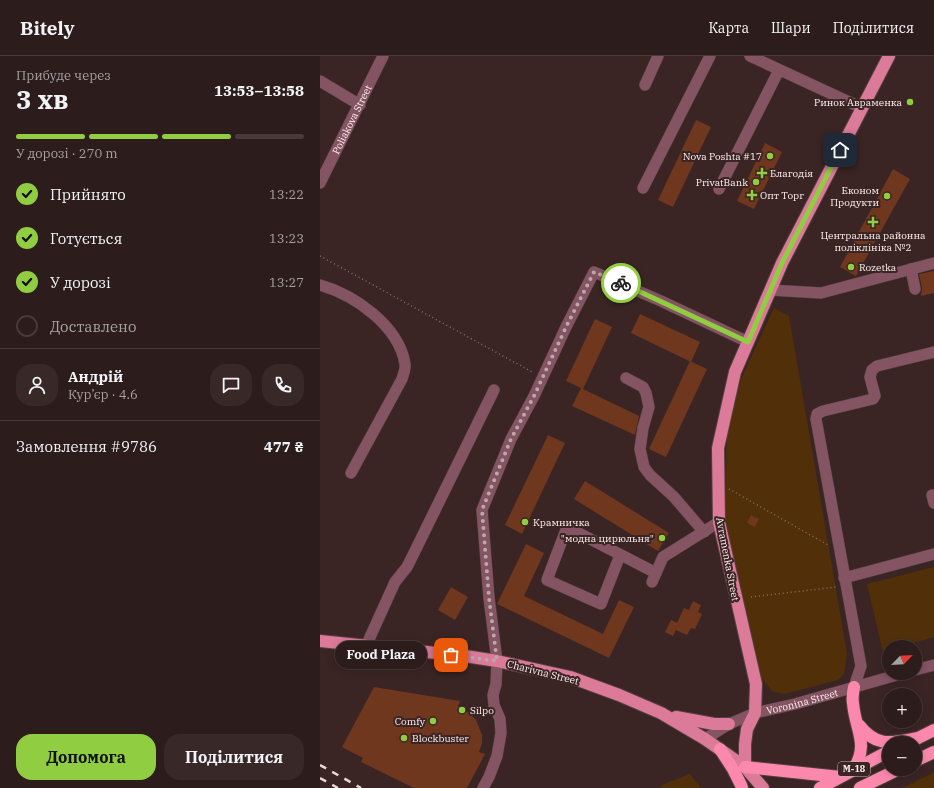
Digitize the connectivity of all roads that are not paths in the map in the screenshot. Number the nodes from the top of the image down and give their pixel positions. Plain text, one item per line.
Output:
1 (383, 56) edge
2 (658, 56) edge
3 (710, 56) edge
4 (750, 56) edge
5 (890, 56) edge
6 (763, 59) edge
7 (779, 70) junction
8 (320, 81) edge
9 (645, 85) dead end
10 (360, 105) junction
11 (862, 108) junction
12 (320, 183) edge
13 (643, 188) dead end
14 (719, 189) dead end
15 (934, 262) edge
16 (911, 269) junction
17 (320, 285) edge
18 (915, 289) dead end
19 (770, 290) junction
20 (748, 342) junction
21 (934, 352) edge
22 (626, 378) dead end
23 (494, 390) dead end
24 (351, 473) dead end
25 (934, 495) edge
26 (934, 503) edge
27 (719, 522) junction
28 (704, 532) junction
29 (620, 554) junction
30 (934, 554) edge
31 (845, 582) junction
32 (320, 641) edge
33 (366, 646) junction
34 (497, 661) junction
35 (934, 664) edge
36 (922, 668) edge
37 (882, 679) edge
38 (854, 687) junction
39 (661, 713) junction
40 (755, 713) junction
41 (857, 722) junction
42 (729, 724) junction
43 (934, 730) edge
44 (921, 736) edge
45 (705, 739) junction
46 (882, 742) edge
47 (720, 749) junction
48 (934, 752) edge
49 (882, 755) edge
50 (922, 758) edge
51 (745, 767) junction
52 (853, 770) junction
53 (885, 776) edge
54 (840, 777) junction
55 (483, 788) edge
56 (742, 788) edge
57 (763, 788) edge
58 (820, 788) edge
59 (860, 788) edge

1 - 10 street, Poliakova Street
2 - 9 street
3 - 13 street
4 - 6 street
5 - 11 main road, Avramenka Street
6 - 7 street
7 - 11 street
7 - 14 street
8 - 10 street
10 - 12 street, Poliakova Street
11 - 19 main road, Avramenka Street
15 - 16 street
16 - 18 street
16 - 19 street
17 - 24 street
19 - 20 main road, Avramenka Street
20 - 27 main road, Avramenka Street
20 - 34 street
21 - 31 street
22 - 28 street
23 - 33 street
25 - 26 street
27 - 28 street
27 - 40 main road, Avramenka Street
28 - 29 street
29 - 29 street
30 - 31 street
31 - 38 street
32 - 33 main road, Charivna Street
33 - 34 main road, Charivna Street
34 - 39 main road, Charivna Street
34 - 55 street
35 - 36 street
37 - 38 street, Voronina Street
38 - 40 street, Voronina Street
38 - 41 highway
39 - 42 main road
39 - 45 main road, Charivna Street
40 - 42 street, Voronina Street
40 - 51 main road
41 - 46 highway
41 - 52 highway
42 - 45 street, Voronina Street
43 - 44 highway
45 - 47 main road, Charivna Street
47 - 51 main road, Charivna Street
47 - 56 highway
48 - 50 highway
49 - 52 highway, М-18
51 - 54 highway
51 - 57 main road, Charivna Street
52 - 54 highway, М-18
53 - 59 highway, М-18
54 - 58 highway, М-18

